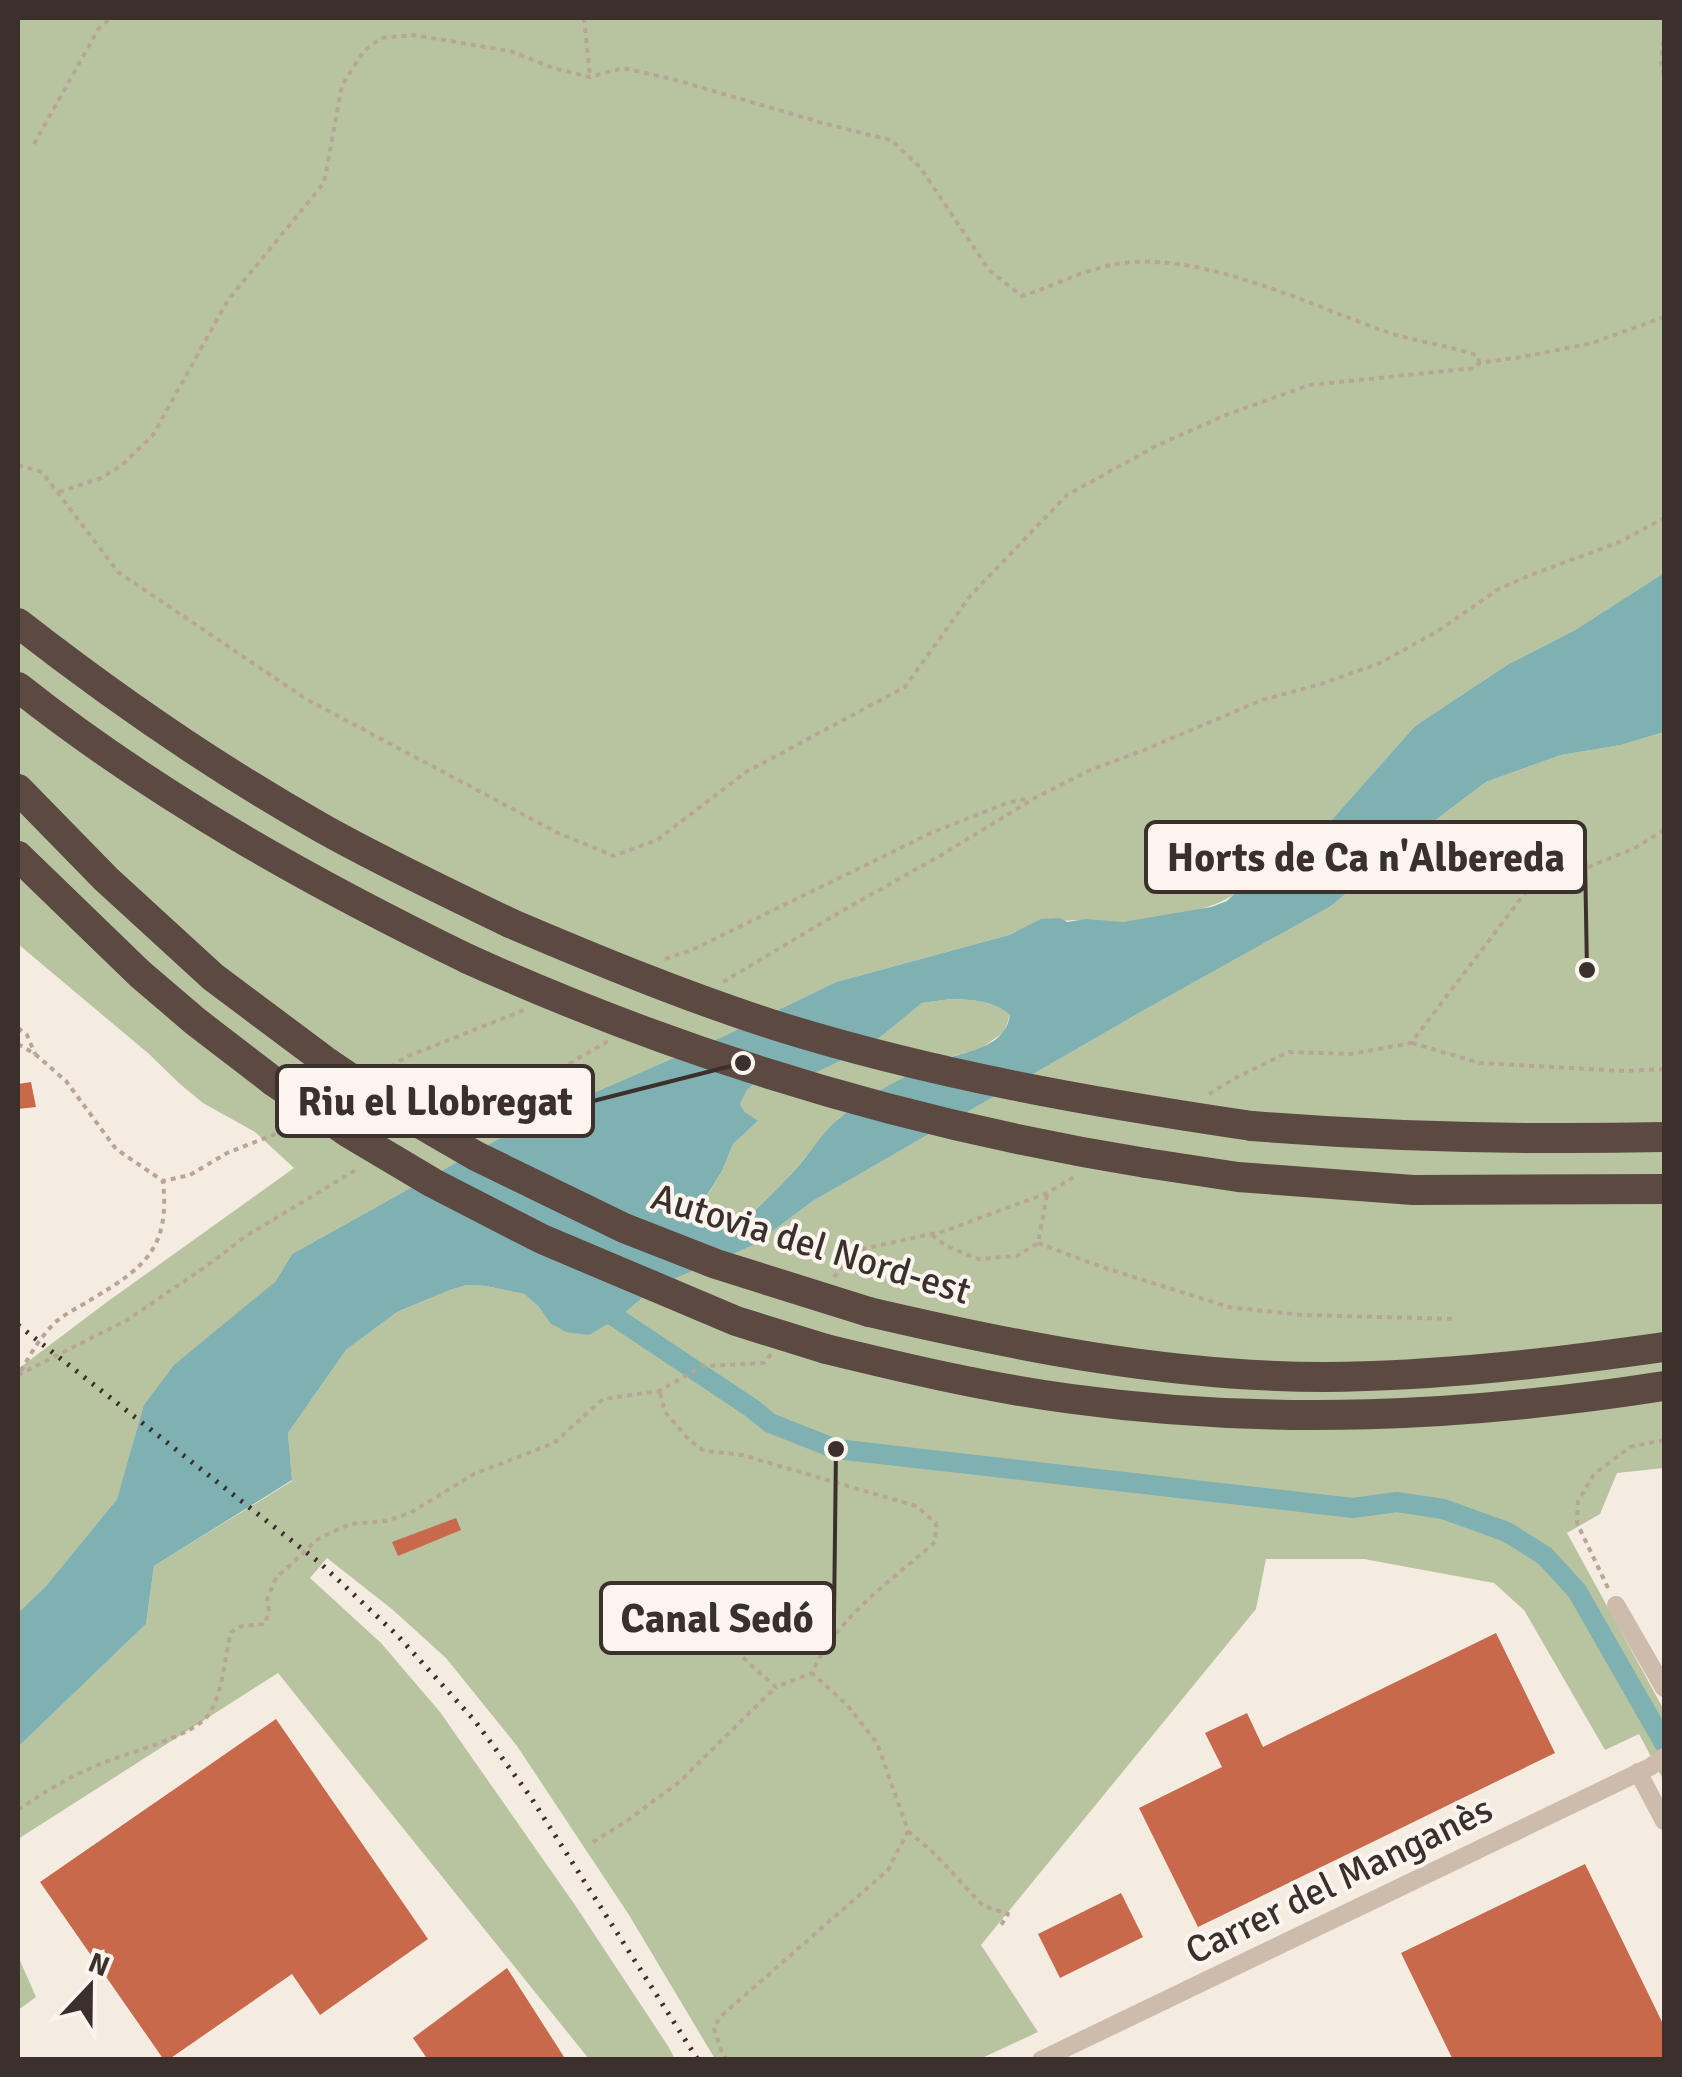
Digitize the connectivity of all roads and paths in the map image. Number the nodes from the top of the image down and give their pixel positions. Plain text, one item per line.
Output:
1 (111, 18) edge
2 (584, 18) edge
3 (1664, 31) edge
4 (1664, 75) edge
5 (590, 77) junction
6 (34, 144) dead end
7 (1664, 317) edge
8 (1479, 363) junction
9 (18, 465) edge
10 (58, 493) junction
11 (1664, 518) edge
12 (18, 622) edge
13 (18, 687) edge
14 (18, 789) edge
15 (1664, 830) edge
16 (18, 856) edge
17 (1525, 893) dead end
18 (728, 980) dead end
19 (18, 1028) edge
20 (1410, 1043) dead end
21 (18, 1044) edge
22 (601, 1045) dead end
23 (34, 1054) junction
24 (1664, 1070) edge
25 (468, 1117) dead end
26 (1664, 1137) edge
27 (359, 1168) dead end
28 (1664, 1189) edge
29 (1047, 1194) dead end
30 (932, 1235) dead end
31 (1038, 1243) junction
32 (1457, 1319) dead end
33 (1664, 1347) edge
34 (20, 1373) edge
35 (1664, 1386) edge
36 (1664, 1440) edge
37 (1616, 1605) joint
38 (716, 1616) dead end
39 (812, 1673) junction
40 (776, 1688) junction
41 (1664, 1688) edge
42 (1651, 1766) edge
43 (18, 1810) edge
44 (1664, 1821) edge
45 (908, 1831) junction
46 (593, 1842) dead end
47 (1001, 1925) dead end
48 (727, 2060) edge
49 (1041, 2060) edge

1 - 6 path
2 - 5 path
3 - 4 path
5 - 8 path
5 - 10 path
7 - 8 path
8 - 10 path
9 - 10 path
11 - 18 path
12 - 26 highway, bridge
13 - 28 highway, bridge
14 - 33 highway, Autovia del Nord-est, bridge
15 - 17 path
16 - 35 highway, bridge
19 - 23 path
20 - 24 path
21 - 23 path
22 - 25 path
23 - 34 path
27 - 34 path
29 - 31 path
30 - 31 path
31 - 32 path
36 - 37 path
37 - 41 street
38 - 40 path
39 - 40 path
39 - 43 path
39 - 45 path
40 - 46 path
42 - 44 street
42 - 49 street, Carrer del Manganès
45 - 47 path
45 - 48 path

